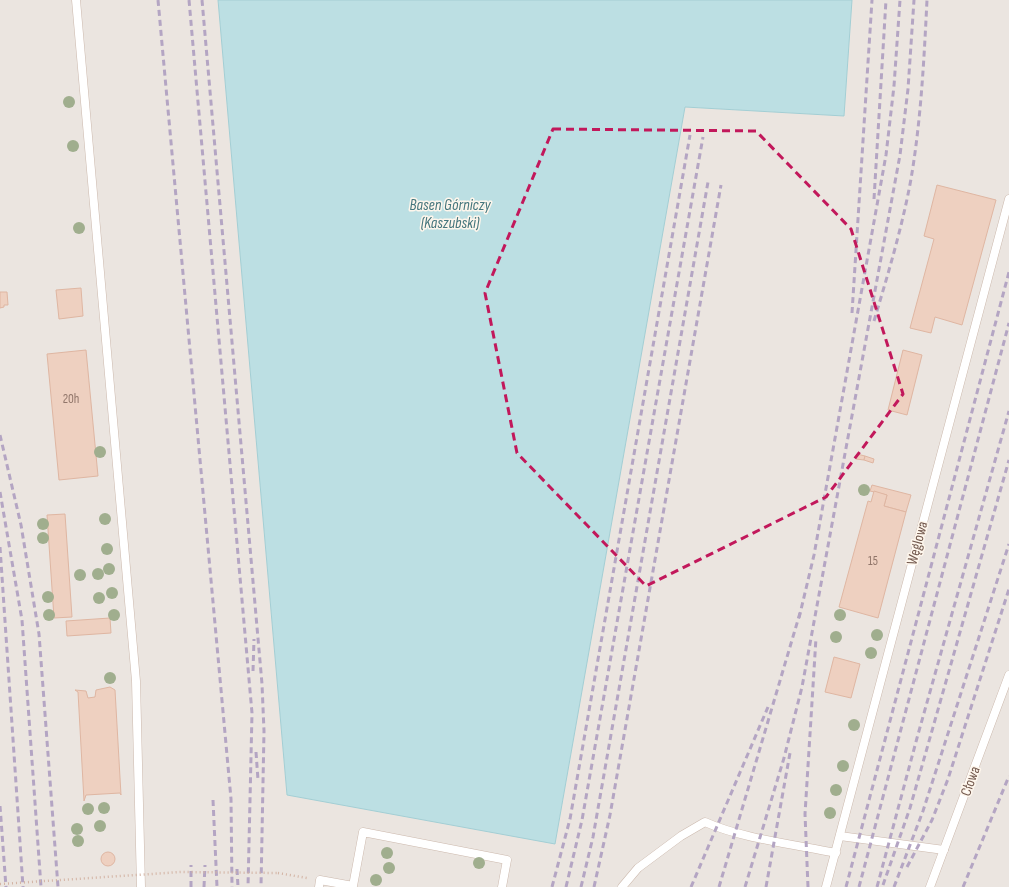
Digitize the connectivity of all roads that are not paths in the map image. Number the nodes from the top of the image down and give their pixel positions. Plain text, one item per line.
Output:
1 (76, 0) edge
2 (1009, 199) edge
3 (1009, 675) edge
4 (840, 836) junction
5 (944, 850) junction
6 (836, 853) junction
7 (141, 887) edge
8 (319, 887) edge
9 (502, 887) edge
10 (622, 887) edge
11 (826, 887) edge
12 (930, 887) edge

1 - 7 lane
2 - 4 lane, Węglowa
3 - 5 lane, Cłowa
4 - 5 lane
4 - 6 lane, Węglowa
5 - 12 lane, Cłowa
6 - 10 lane
6 - 11 lane, Węglowa
8 - 9 lane

